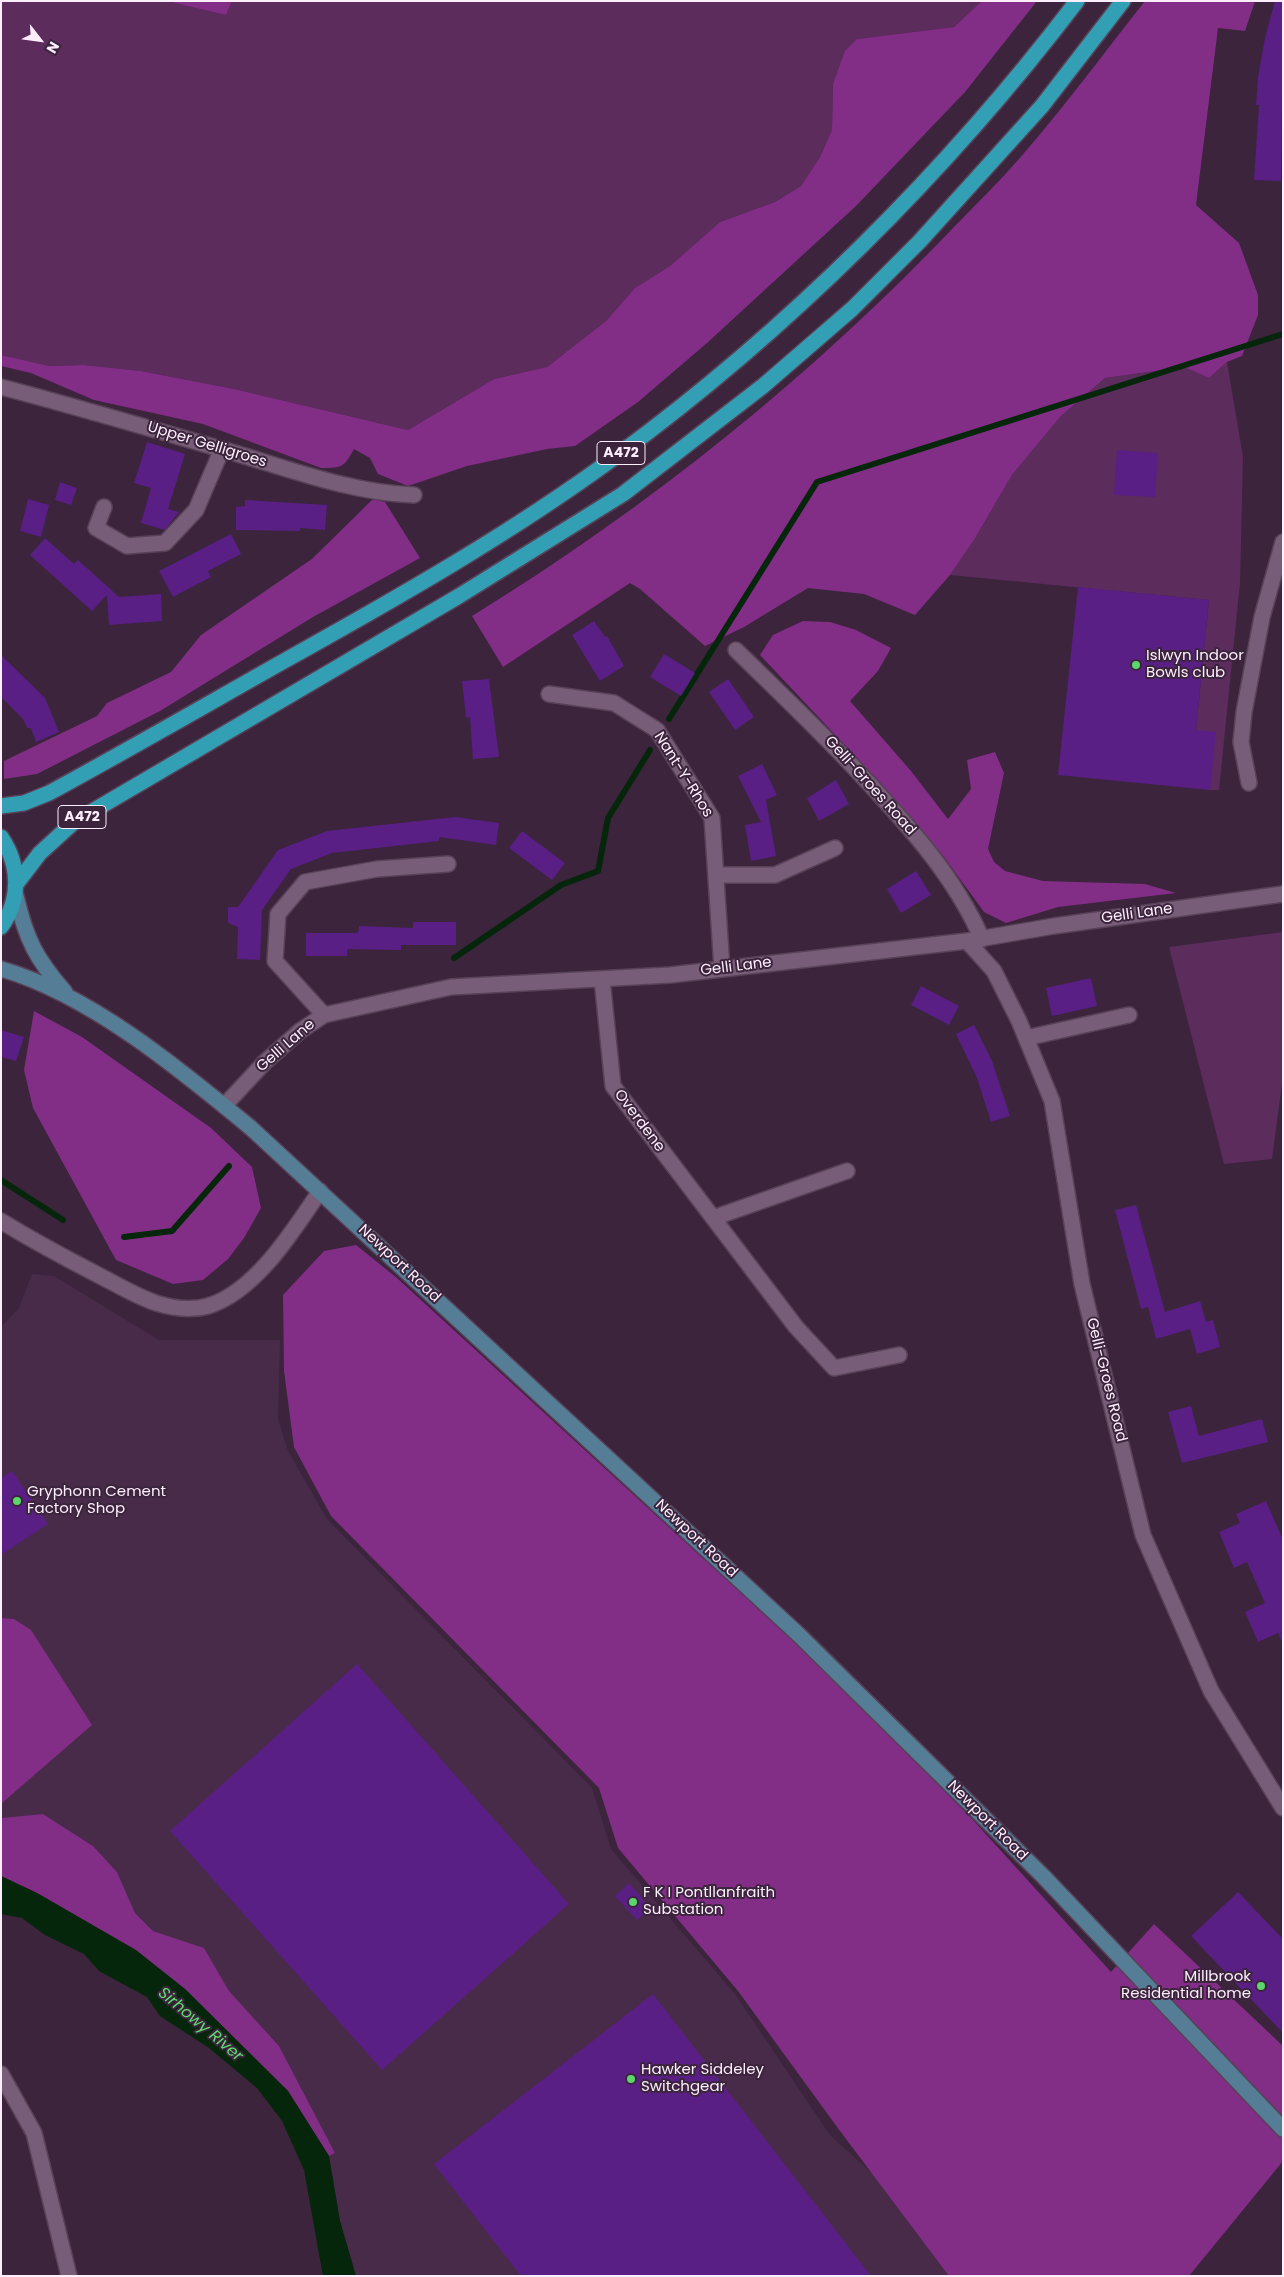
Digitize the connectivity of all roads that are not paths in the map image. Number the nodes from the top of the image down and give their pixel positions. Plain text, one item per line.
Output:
1 (1077, 1) edge
2 (1123, 1) edge
3 (1, 386) edge
4 (222, 449) junction
5 (414, 495) dead end
6 (104, 507) dead end
7 (1283, 542) edge
8 (736, 650) dead end
9 (549, 694) dead end
10 (1249, 783) dead end
11 (1, 806) edge
12 (1, 836) edge
13 (835, 848) dead end
14 (448, 864) dead end
15 (716, 876) junction
16 (16, 890) junction
17 (1283, 894) edge
18 (1, 927) edge
19 (982, 939) junction
20 (967, 941) junction
21 (1, 969) edge
22 (722, 969) junction
23 (602, 979) junction
24 (67, 995) junction
25 (324, 1015) junction
26 (1129, 1015) dead end
27 (1026, 1038) junction
28 (224, 1106) junction
29 (847, 1171) dead end
30 (320, 1191) junction
31 (713, 1218) junction
32 (1, 1221) edge
33 (899, 1355) dead end
34 (1283, 1808) edge
35 (1, 2074) edge
36 (1283, 2129) edge
37 (70, 2276) edge

1 - 11 main road, A472
2 - 16 main road, A472
3 - 4 street, Upper Gelligroes
4 - 5 street, Upper Gelligroes
4 - 6 street
7 - 10 street
8 - 19 street, Gelli-Groes Road
9 - 15 street, Nant-Y-Rhos
12 - 16 main road
13 - 15 street
14 - 25 street
15 - 22 street, Nant-Y-Rhos
16 - 18 main road
16 - 24 main road, Newport Road
17 - 19 street, Gelli Lane
19 - 20 street, Gelli Lane
20 - 22 street, Gelli Lane
20 - 27 street, Gelli-Groes Road
21 - 24 main road, Newport Road
22 - 23 street, Gelli Lane
23 - 25 street, Gelli Lane
23 - 31 street, Overdene
24 - 28 main road, Newport Road
25 - 28 street, Gelli Lane
26 - 27 street
27 - 34 street, Gelli-Groes Road
28 - 30 main road, Newport Road
29 - 31 street
30 - 32 street
30 - 36 main road, Newport Road
31 - 33 street, Overdene
35 - 37 street

